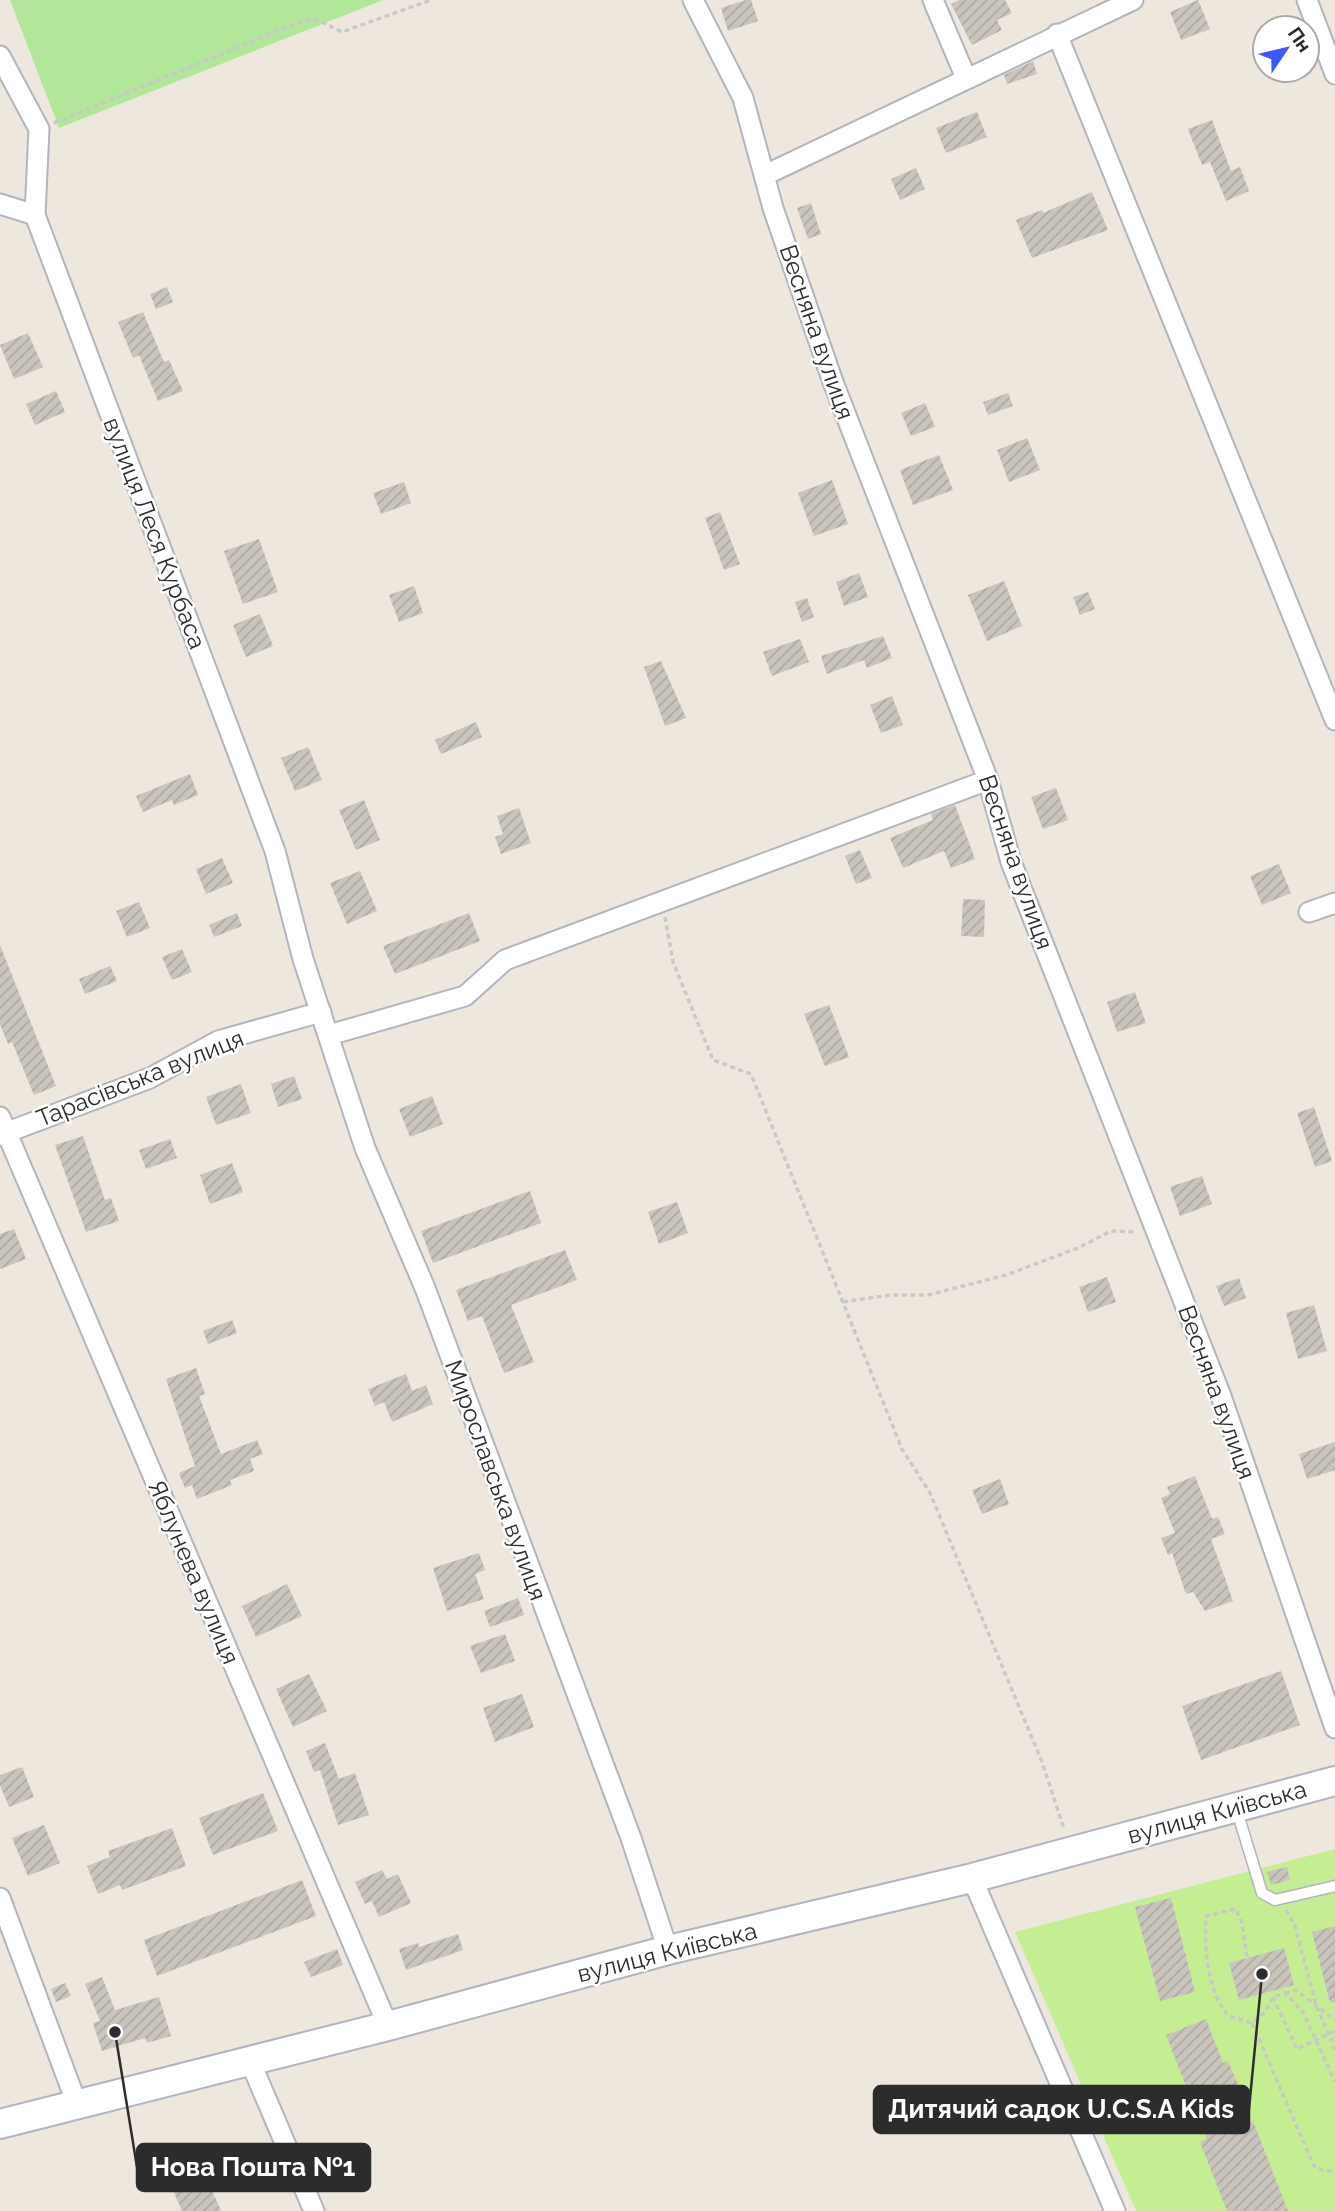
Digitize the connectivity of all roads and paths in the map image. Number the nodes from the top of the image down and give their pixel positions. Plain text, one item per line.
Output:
1 (431, 0) edge
2 (693, 0) edge
3 (933, 0) edge
4 (1133, 0) edge
5 (1307, 0) edge
6 (1057, 34) junction
7 (0, 56) edge
8 (1335, 74) edge
9 (966, 78) junction
10 (39, 129) junction
11 (765, 175) junction
12 (0, 204) edge
13 (35, 215) junction
14 (1335, 720) edge
15 (988, 779) junction
16 (662, 900) junction
17 (1335, 903) edge
18 (1309, 912) dead end
19 (321, 1012) junction
20 (329, 1035) junction
21 (2, 1128) edge
22 (1157, 1233) junction
23 (843, 1302) junction
24 (1335, 1728) edge
25 (1335, 1780) edge
26 (1236, 1807) junction
27 (1072, 1851) junction
28 (972, 1878) junction
29 (1335, 1886) edge
30 (0, 1898) edge
31 (1280, 1899) junction
32 (667, 1950) junction
33 (1247, 1957) dead end
34 (1284, 1993) junction
35 (1273, 1997) junction
36 (1316, 2005) junction
37 (1335, 2020) edge
38 (1252, 2023) junction
39 (388, 2026) junction
40 (1335, 2031) edge
41 (1328, 2034) junction
42 (1318, 2040) junction
43 (1335, 2049) edge
44 (250, 2061) junction
45 (1335, 2082) edge
46 (78, 2106) junction
47 (0, 2124) edge
48 (1335, 2170) edge
49 (314, 2211) edge
50 (1115, 2211) edge

1 - 10 path
2 - 11 street, Весняна вулиця
3 - 9 street
4 - 6 street
5 - 8 street
6 - 9 street
6 - 14 street
7 - 10 street
9 - 11 street
10 - 13 street, вулиця Леся Курбаса
11 - 15 street, Весняна вулиця
12 - 13 street
13 - 19 street, вулиця Леся Курбаса
15 - 16 street
15 - 22 street, Весняна вулиця
16 - 20 street
16 - 23 path
17 - 18 street
19 - 20 street, Мирославська вулиця
19 - 21 street, Тарасівська вулиця
20 - 32 street, Мирославська вулиця
21 - 39 street, Яблунева вулиця
22 - 23 path
22 - 24 street, Весняна вулиця
23 - 27 path
25 - 26 street, вулиця Київська
26 - 27 street, вулиця Київська
26 - 31 lane
27 - 28 street, вулиця Київська
28 - 32 street, вулиця Київська
28 - 50 street
29 - 31 lane
30 - 46 street
31 - 36 path
32 - 39 street, вулиця Київська
33 - 38 path
34 - 35 path
34 - 36 path
34 - 42 path
35 - 38 path
35 - 42 path
36 - 37 path
36 - 41 path
38 - 48 path
39 - 44 street, вулиця Київська
40 - 41 path
41 - 42 path
41 - 43 path
42 - 45 path
44 - 46 street, вулиця Київська
44 - 49 street
46 - 47 street, вулиця Київська

